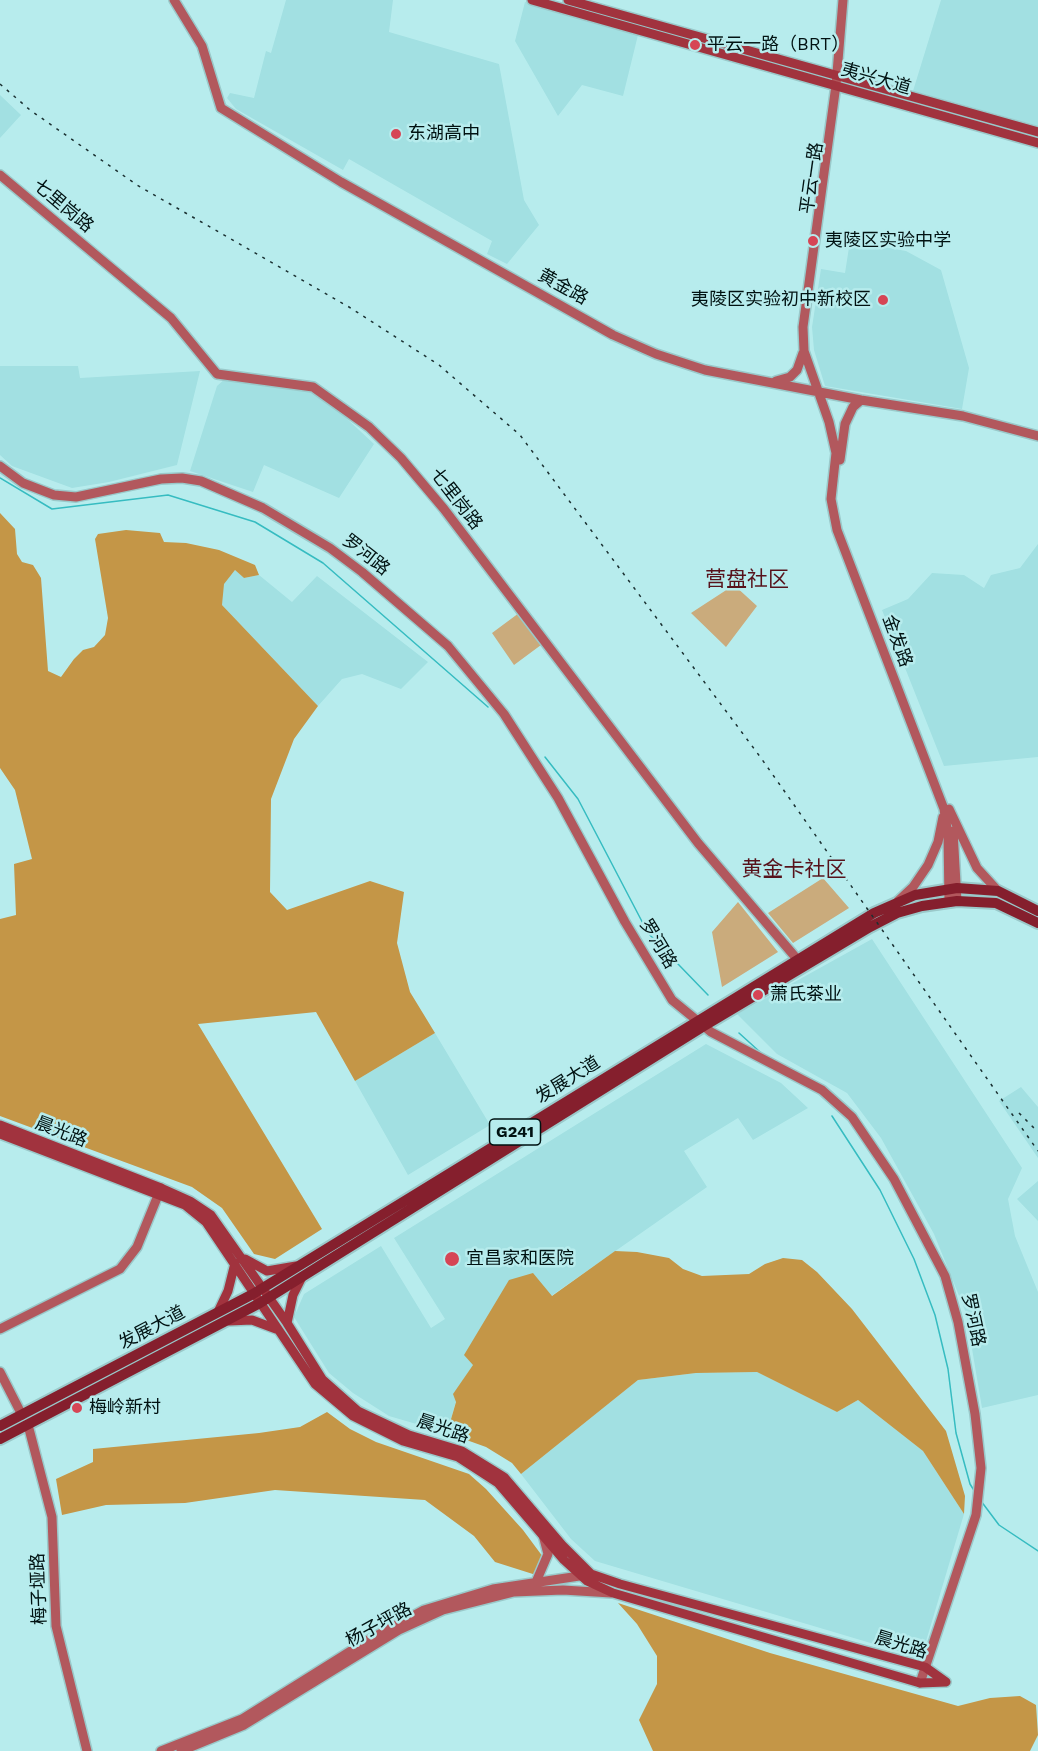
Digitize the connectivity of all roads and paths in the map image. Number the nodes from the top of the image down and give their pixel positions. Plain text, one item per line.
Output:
1 (174, 0) edge
2 (532, 0) edge
3 (568, 0) edge
4 (843, 0) edge
5 (848, 0) edge
6 (839, 81) junction
7 (1038, 132) edge
8 (1038, 143) edge
9 (0, 175) edge
10 (804, 351) junction
11 (770, 382) junction
12 (820, 392) junction
13 (861, 400) junction
14 (1038, 436) edge
15 (840, 460) junction
16 (0, 466) edge
17 (947, 809) junction
18 (953, 888) junction
19 (998, 891) junction
20 (953, 901) junction
21 (895, 904) junction
22 (1038, 911) edge
23 (1038, 923) edge
24 (797, 959) junction
25 (700, 1024) junction
26 (0, 1125) edge
27 (0, 1134) edge
28 (159, 1192) junction
29 (237, 1259) junction
30 (301, 1270) junction
31 (258, 1291) junction
32 (264, 1301) junction
33 (219, 1312) junction
34 (226, 1322) junction
35 (287, 1323) junction
36 (0, 1329) edge
37 (278, 1330) junction
38 (0, 1372) edge
39 (22, 1415) junction
40 (28, 1425) junction
41 (0, 1426) edge
42 (0, 1439) edge
43 (543, 1535) junction
44 (586, 1577) junction
45 (536, 1582) junction
46 (563, 1590) junction
47 (613, 1593) junction
48 (925, 1667) junction
49 (920, 1683) junction
50 (87, 1751) edge
51 (161, 1751) edge
52 (181, 1751) edge

1 - 11 main road, 黄金路
2 - 6 main road, 夷兴大道
3 - 6 main road, 夷兴大道
4 - 6 main road, 平云一路
5 - 6 main road, 平云一路
6 - 7 main road, 夷兴大道
6 - 8 main road, 夷兴大道
6 - 10 main road, 平云一路
6 - 12 main road, 平云一路
9 - 24 main road, 七里岗路
10 - 11 main road
10 - 12 main road, 平云一路
11 - 12 main road, 黄金路
12 - 13 main road, 黄金路
12 - 15 main road, 金发路
12 - 17 main road, 金发路
13 - 14 main road, 黄金路
13 - 15 main road
15 - 17 main road, 金发路
16 - 25 main road, 罗河路
17 - 18 main road, 金发路
17 - 19 main road
17 - 21 main road
18 - 19 highway, 发展大道 / G241
18 - 20 main road, 金发路
18 - 21 highway, 发展大道 / G241
19 - 22 highway, 发展大道 / G241
20 - 23 highway, 发展大道 / G241
20 - 25 highway, 发展大道 / G241
21 - 24 highway, 发展大道 / G241
24 - 25 highway, 发展大道 / G241
25 - 30 highway, 发展大道 / G241
25 - 48 main road, 罗河路
26 - 28 main road, 晨光路
27 - 28 main road, 晨光路
28 - 29 main road, 晨光路
28 - 36 main road
29 - 30 main road
29 - 31 main road, 晨光路
29 - 33 main road
30 - 31 highway, 发展大道 / G241
30 - 32 highway, 发展大道 / G241
30 - 35 main road
31 - 32 main road, 晨光路
31 - 33 highway, 发展大道 / G241
32 - 34 highway, 发展大道 / G241
32 - 35 main road, 晨光路
32 - 37 main road, 晨光路
33 - 39 highway, 发展大道 / G241
34 - 37 main road
34 - 40 highway, 发展大道 / G241
35 - 44 main road, 晨光路
37 - 43 main road, 晨光路
38 - 39 main road
39 - 41 highway, 发展大道 / G241
40 - 42 highway, 发展大道 / G241
40 - 50 main road, 梅子垭路
43 - 44 main road, 晨光路
43 - 45 main road
44 - 45 main road
44 - 46 main road
44 - 47 main road, 晨光路
44 - 48 main road, 晨光路
45 - 51 main road
46 - 47 main road, 杨子坪路
46 - 52 main road, 杨子坪路
47 - 49 main road, 晨光路
48 - 49 main road, 罗河路
48 - 49 main road, 晨光路

